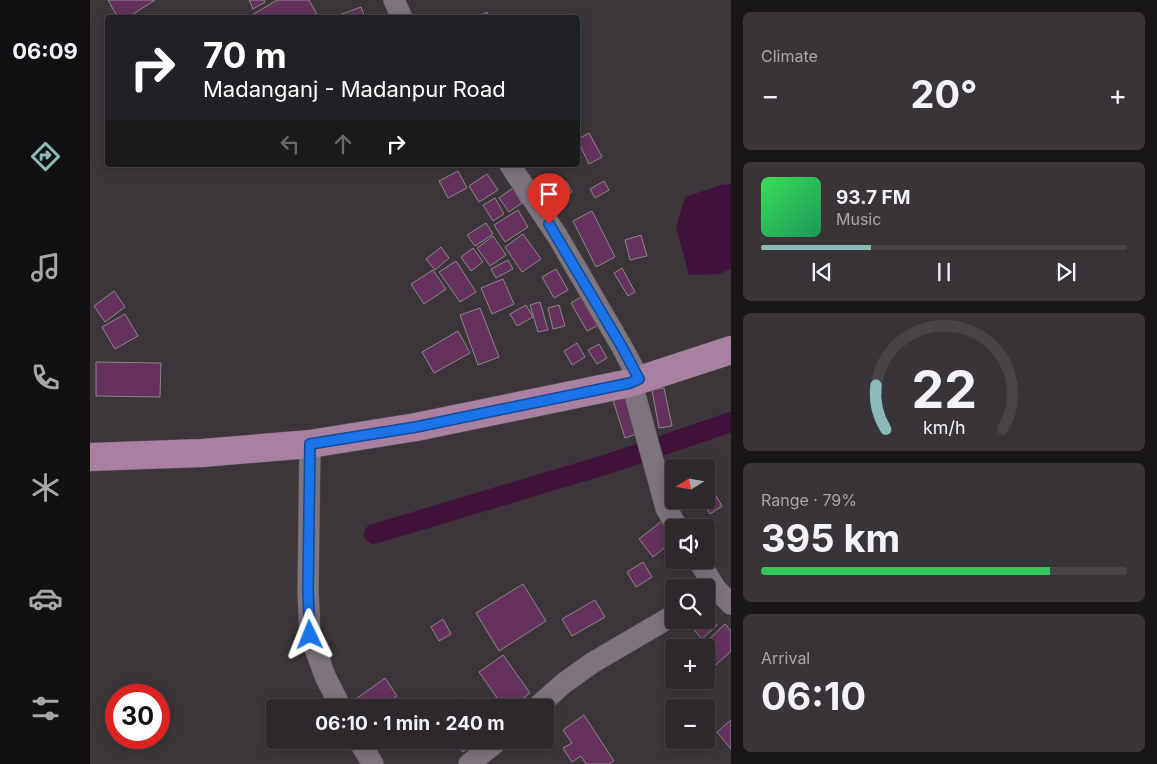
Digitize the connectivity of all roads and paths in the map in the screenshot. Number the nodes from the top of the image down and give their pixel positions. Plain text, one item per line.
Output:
1 (394, 0) edge
2 (401, 15) edge
3 (511, 167) edge
4 (731, 350) edge
5 (635, 386) junction
6 (310, 444) junction
7 (90, 458) edge
8 (673, 519) edge
9 (715, 594) edge
10 (731, 604) edge
11 (665, 620) edge
12 (337, 699) edge
13 (546, 699) edge
14 (364, 749) edge
15 (488, 749) edge
16 (373, 764) edge
17 (469, 764) edge

1 - 2 street
3 - 5 street
4 - 5 main road
5 - 6 main road
5 - 8 street
6 - 7 main road
6 - 12 street
9 - 10 street
11 - 13 street
14 - 16 street
15 - 17 street

